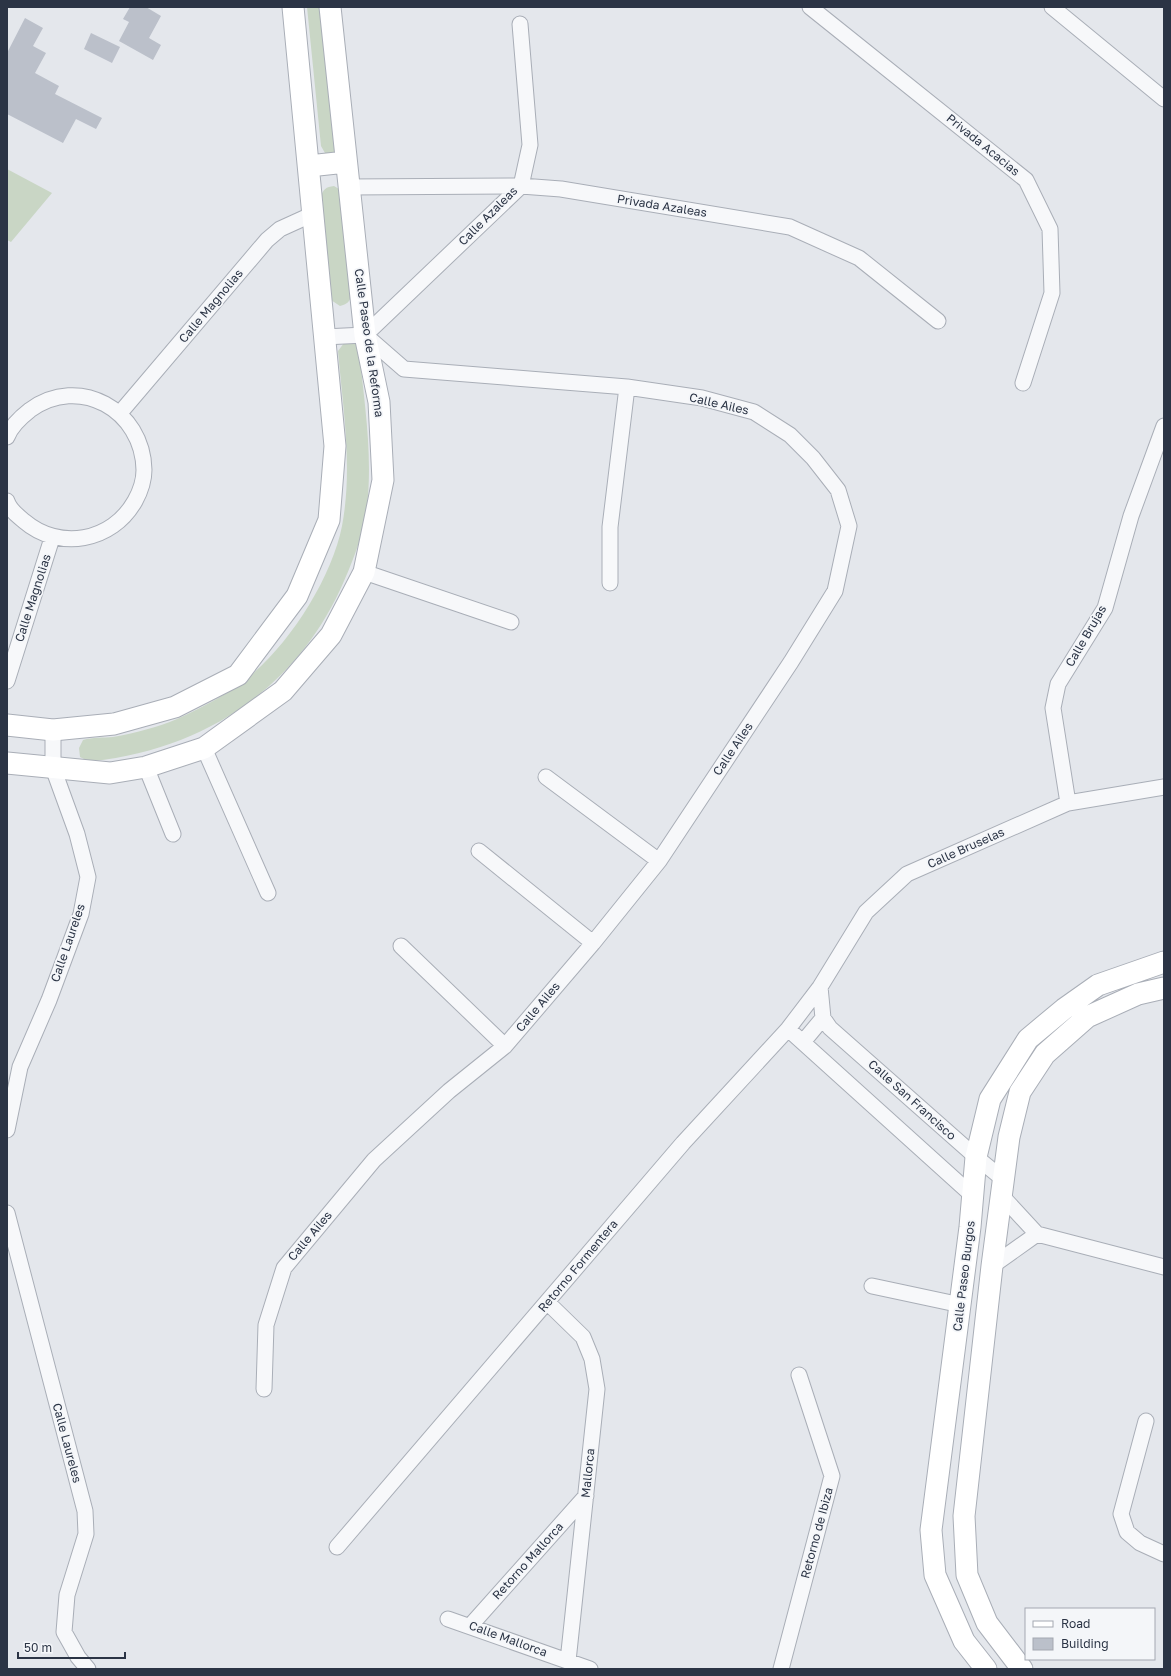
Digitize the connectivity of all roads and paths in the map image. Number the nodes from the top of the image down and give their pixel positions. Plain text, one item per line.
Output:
1 (293, 7) edge
2 (330, 7) edge
3 (810, 7) edge
4 (1054, 8) edge
5 (520, 24) dead end
6 (1164, 99) edge
7 (346, 162) junction
8 (309, 166) junction
9 (521, 186) junction
10 (349, 187) junction
11 (313, 214) junction
12 (938, 321) dead end
13 (366, 335) junction
14 (324, 337) junction
15 (1023, 384) dead end
16 (627, 387) junction
17 (120, 413) junction
18 (1164, 426) edge
19 (7, 437) edge
20 (7, 503) edge
21 (52, 538) junction
22 (364, 572) junction
23 (610, 583) dead end
24 (511, 622) dead end
25 (7, 681) edge
26 (7, 726) edge
27 (53, 730) junction
28 (204, 748) junction
29 (7, 763) edge
30 (146, 767) junction
31 (53, 768) junction
32 (546, 777) dead end
33 (1164, 787) edge
34 (1068, 803) junction
35 (173, 834) dead end
36 (479, 851) dead end
37 (658, 861) junction
38 (268, 893) dead end
39 (593, 943) junction
40 (400, 946) dead end
41 (1164, 962) edge
42 (820, 987) junction
43 (1164, 988) edge
44 (823, 1018) junction
45 (788, 1029) junction
46 (803, 1042) junction
47 (505, 1046) junction
48 (7, 1130) edge
49 (976, 1158) junction
50 (1002, 1187) junction
51 (973, 1196) junction
52 (7, 1213) edge
53 (970, 1227) junction
54 (997, 1229) junction
55 (1037, 1234) junction
56 (992, 1266) junction
57 (1164, 1266) edge
58 (872, 1286) dead end
59 (547, 1302) junction
60 (961, 1304) junction
61 (799, 1375) dead end
62 (264, 1389) dead end
63 (1146, 1421) dead end
64 (586, 1496) junction
65 (337, 1547) dead end
66 (1164, 1554) edge
67 (448, 1618) dead end
68 (470, 1625) junction
69 (568, 1661) junction
70 (88, 1669) edge
71 (590, 1669) edge
72 (781, 1669) edge
73 (986, 1669) edge
74 (1022, 1669) edge

1 - 8 main road
2 - 7 main road, Calle Paseo de la Reforma
3 - 15 street, Privada Acacias
4 - 6 street
5 - 9 street
7 - 8 main road
7 - 10 main road, Calle Paseo de la Reforma
8 - 11 main road
9 - 10 street, Calle Azaleas
9 - 12 street, Privada Azaleas
9 - 13 street, Calle Azaleas
10 - 13 main road, Calle Paseo de la Reforma
11 - 14 main road
11 - 17 street, Calle Magnolias
13 - 14 street
13 - 16 street, Calle Ailes
13 - 22 main road, Calle Paseo de la Reforma
14 - 27 main road
16 - 23 street
16 - 37 street, Calle Ailes
17 - 19 street
17 - 21 street
18 - 34 street, Calle Brujas
20 - 21 street
21 - 25 street, Calle Magnolias
22 - 24 street
22 - 28 main road, Calle Paseo de la Reforma
26 - 27 main road
27 - 31 street, Calle Laureles
28 - 30 main road, Calle Paseo de la Reforma
28 - 38 street
29 - 31 main road, Calle Paseo de la Reforma
30 - 31 main road, Calle Paseo de la Reforma
30 - 35 street
31 - 48 street, Calle Laureles
32 - 37 street
33 - 34 street, Calle Bruselas
34 - 42 street, Calle Bruselas
36 - 39 street
37 - 39 street, Calle Ailes
39 - 47 street, Calle Ailes
40 - 47 street
41 - 49 main road, Calle Paseo Burgos
42 - 44 street
42 - 45 street, Retorno Formentera
43 - 50 main road
44 - 46 street
44 - 49 street, Calle San Francisco
45 - 46 street
45 - 59 street, Retorno Formentera
46 - 51 street
47 - 62 street, Calle Ailes
49 - 50 street, Calle San Francisco
49 - 51 main road, Calle Paseo Burgos
50 - 54 main road
50 - 55 street, Calle San Francisco
51 - 53 main road, Calle Paseo Burgos
52 - 70 street, Calle Laureles
53 - 54 main road
53 - 60 main road, Calle Paseo Burgos
54 - 56 main road
55 - 56 street
55 - 57 street
56 - 74 main road
58 - 60 street
59 - 64 street, Mallorca
59 - 65 street, Retorno Formentera
60 - 73 main road, Calle Paseo Burgos
61 - 72 street, Retorno de Ibiza
63 - 66 street
64 - 68 street, Retorno Mallorca
64 - 69 street, Mallorca
67 - 68 street, Calle Mallorca
68 - 69 street, Calle Mallorca
69 - 71 street, Calle Mallorca

